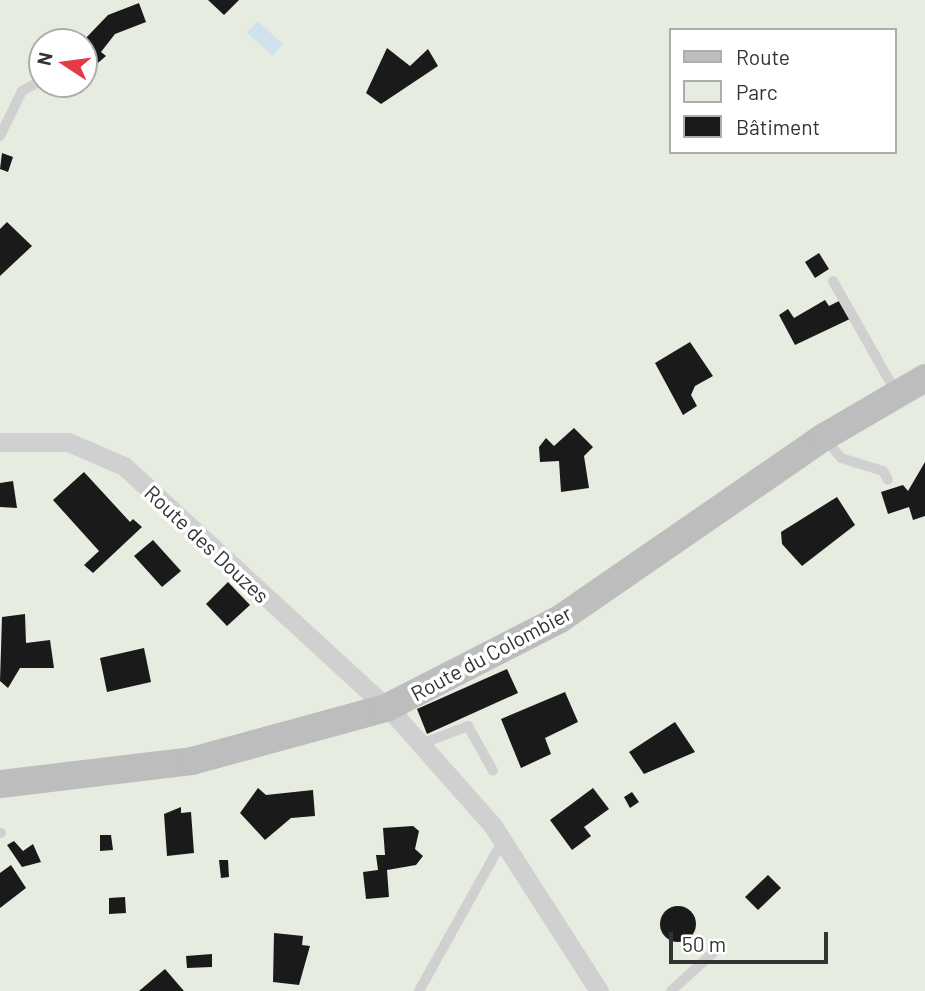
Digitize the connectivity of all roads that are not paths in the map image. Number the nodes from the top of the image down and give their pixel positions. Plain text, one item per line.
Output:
1 (28, 88) edge
2 (0, 136) edge
3 (833, 281) dead end
4 (925, 378) edge
5 (897, 394) junction
6 (824, 437) junction
7 (0, 442) edge
8 (888, 480) dead end
9 (386, 708) junction
10 (421, 744) junction
11 (493, 771) dead end
12 (0, 784) edge
13 (502, 842) junction
14 (716, 950) dead end
15 (419, 991) edge
16 (599, 991) edge
17 (671, 991) edge

1 - 2 lane
3 - 5 lane
4 - 5 street, Route du Colombier
5 - 6 street, Route du Colombier
6 - 8 lane
6 - 9 street, Route du Colombier
7 - 9 street, Route des Douzes
9 - 10 street, Route des Douzes
9 - 12 street, Route du Colombier
10 - 11 lane
10 - 13 street, Route des Douzes
13 - 15 lane
13 - 16 street, Route des Douzes
14 - 17 lane

